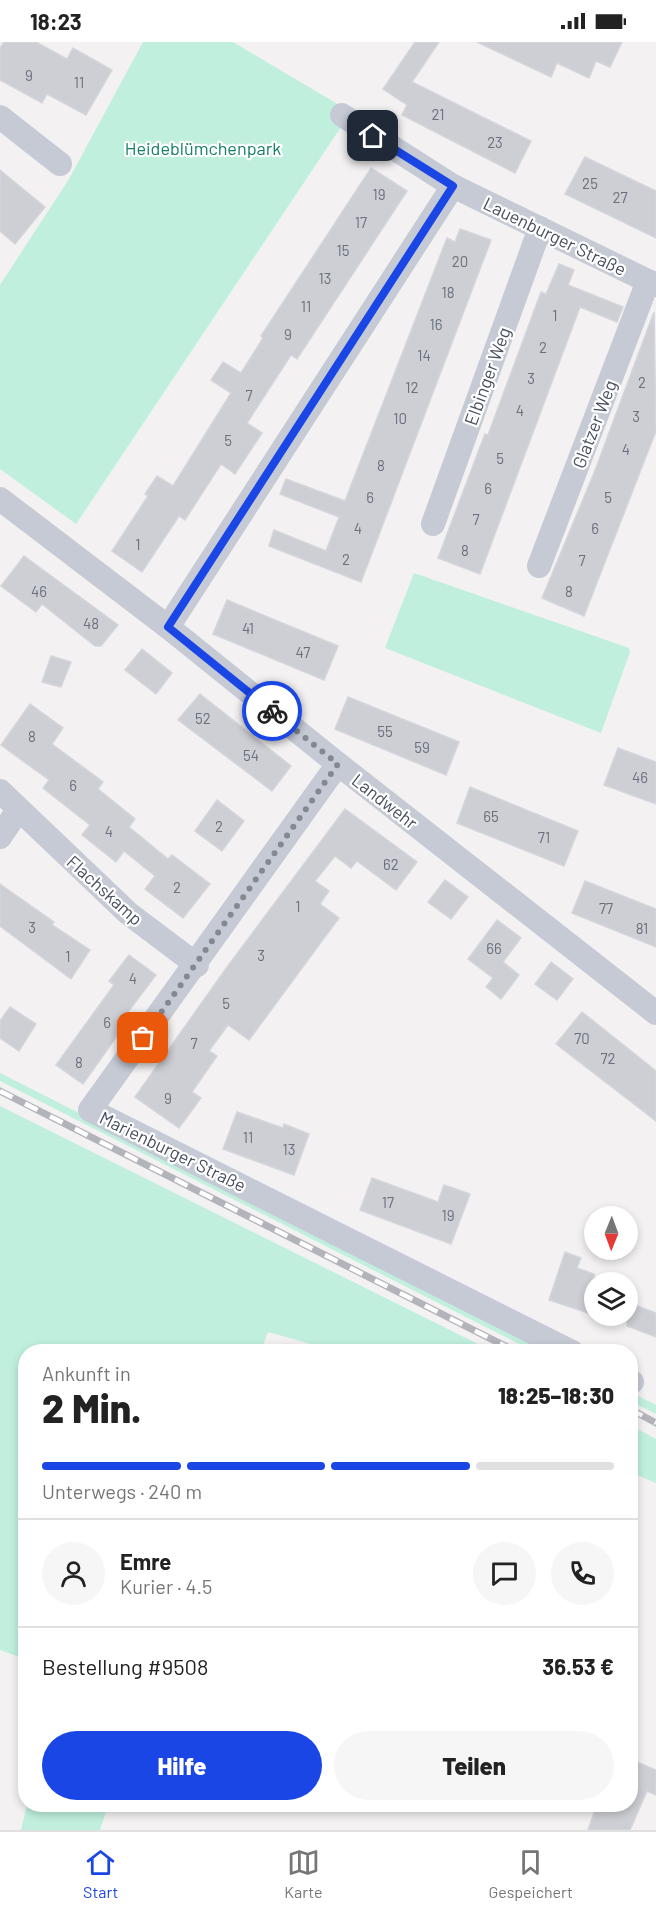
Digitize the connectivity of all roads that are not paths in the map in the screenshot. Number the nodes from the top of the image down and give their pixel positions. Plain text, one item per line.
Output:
1 (342, 115) dead end
2 (0, 117) edge
3 (60, 164) dead end
4 (453, 186) junction
5 (540, 228) junction
6 (652, 283) edge
7 (0, 499) edge
8 (434, 524) dead end
9 (539, 566) dead end
10 (168, 627) junction
11 (338, 764) junction
12 (0, 790) edge
13 (18, 810) junction
14 (0, 837) edge
15 (196, 965) junction
16 (656, 1013) edge
17 (556, 1344) edge

1 - 4 street, Lauenburger Straße
2 - 3 street
4 - 5 street, Lauenburger Straße
4 - 10 street
5 - 6 street, Lauenburger Straße
5 - 8 street, Elbinger Weg
6 - 9 street, Glatzer Weg
7 - 10 street, Landwehr
10 - 11 street, Landwehr
11 - 15 street, Marienburger Straße
11 - 16 street, Landwehr
12 - 13 street, Flachskamp
13 - 14 street
13 - 15 street, Flachskamp
15 - 17 street, Marienburger Straße

